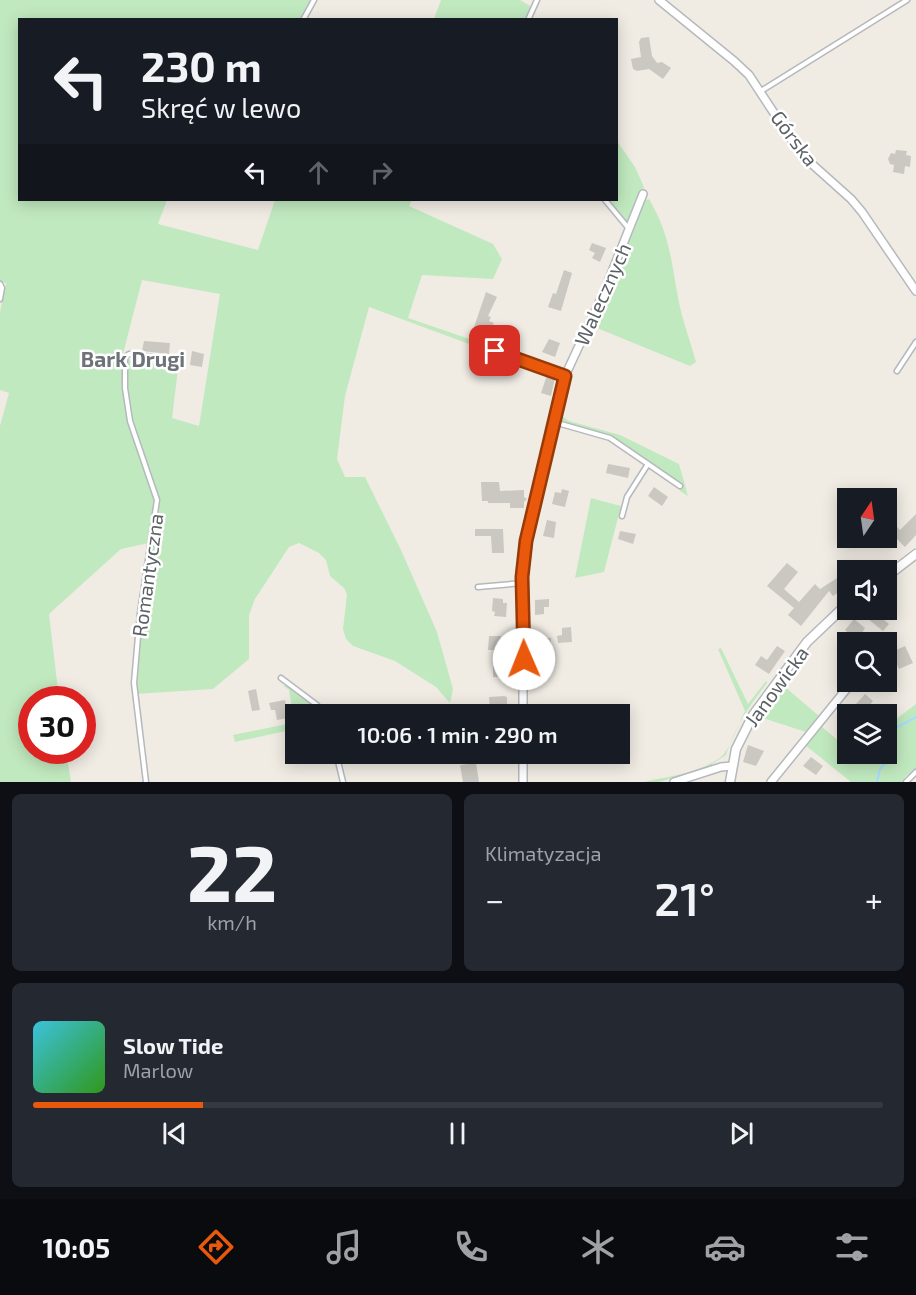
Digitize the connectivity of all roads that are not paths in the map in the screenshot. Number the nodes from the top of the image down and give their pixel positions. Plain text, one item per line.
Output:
1 (314, 0) edge
2 (537, 0) edge
3 (659, 0) edge
4 (907, 0) edge
5 (304, 18) edge
6 (529, 18) edge
7 (761, 91) junction
8 (644, 194) dead end
9 (606, 201) edge
10 (630, 230) junction
11 (0, 284) edge
12 (916, 291) edge
13 (0, 299) edge
14 (916, 342) edge
15 (495, 351) dead end
16 (180, 361) dead end
17 (897, 371) dead end
18 (565, 376) junction
19 (553, 422) junction
20 (648, 464) junction
21 (680, 486) dead end
22 (622, 516) dead end
23 (916, 554) edge
24 (897, 569) edge
25 (523, 583) junction
26 (478, 586) dead end
27 (837, 613) edge
28 (281, 678) dead end
29 (844, 692) edge
30 (313, 704) edge
31 (524, 704) edge
32 (339, 764) edge
33 (523, 764) edge
34 (732, 766) junction
35 (916, 772) edge
36 (146, 782) edge
37 (343, 782) edge
38 (523, 782) edge
39 (674, 782) edge
40 (730, 782) edge
41 (771, 782) edge
42 (906, 782) edge

1 - 5 lane
2 - 6 lane
3 - 7 street, Górska
4 - 7 lane
7 - 12 street, Górska
8 - 10 street, Walecznych
9 - 10 lane
10 - 18 street, Walecznych
11 - 13 lane
14 - 17 lane
15 - 18 lane
16 - 36 lane, Romantyczna
18 - 19 street, Walecznych
19 - 20 lane
19 - 25 street, Walecznych
20 - 21 lane
20 - 22 lane
23 - 24 street
25 - 26 lane
25 - 31 street, Walecznych
27 - 34 street, Janowicka
28 - 30 lane
29 - 41 street
32 - 37 lane
33 - 38 street
34 - 39 street
34 - 40 street, Janowicka
35 - 42 lane

